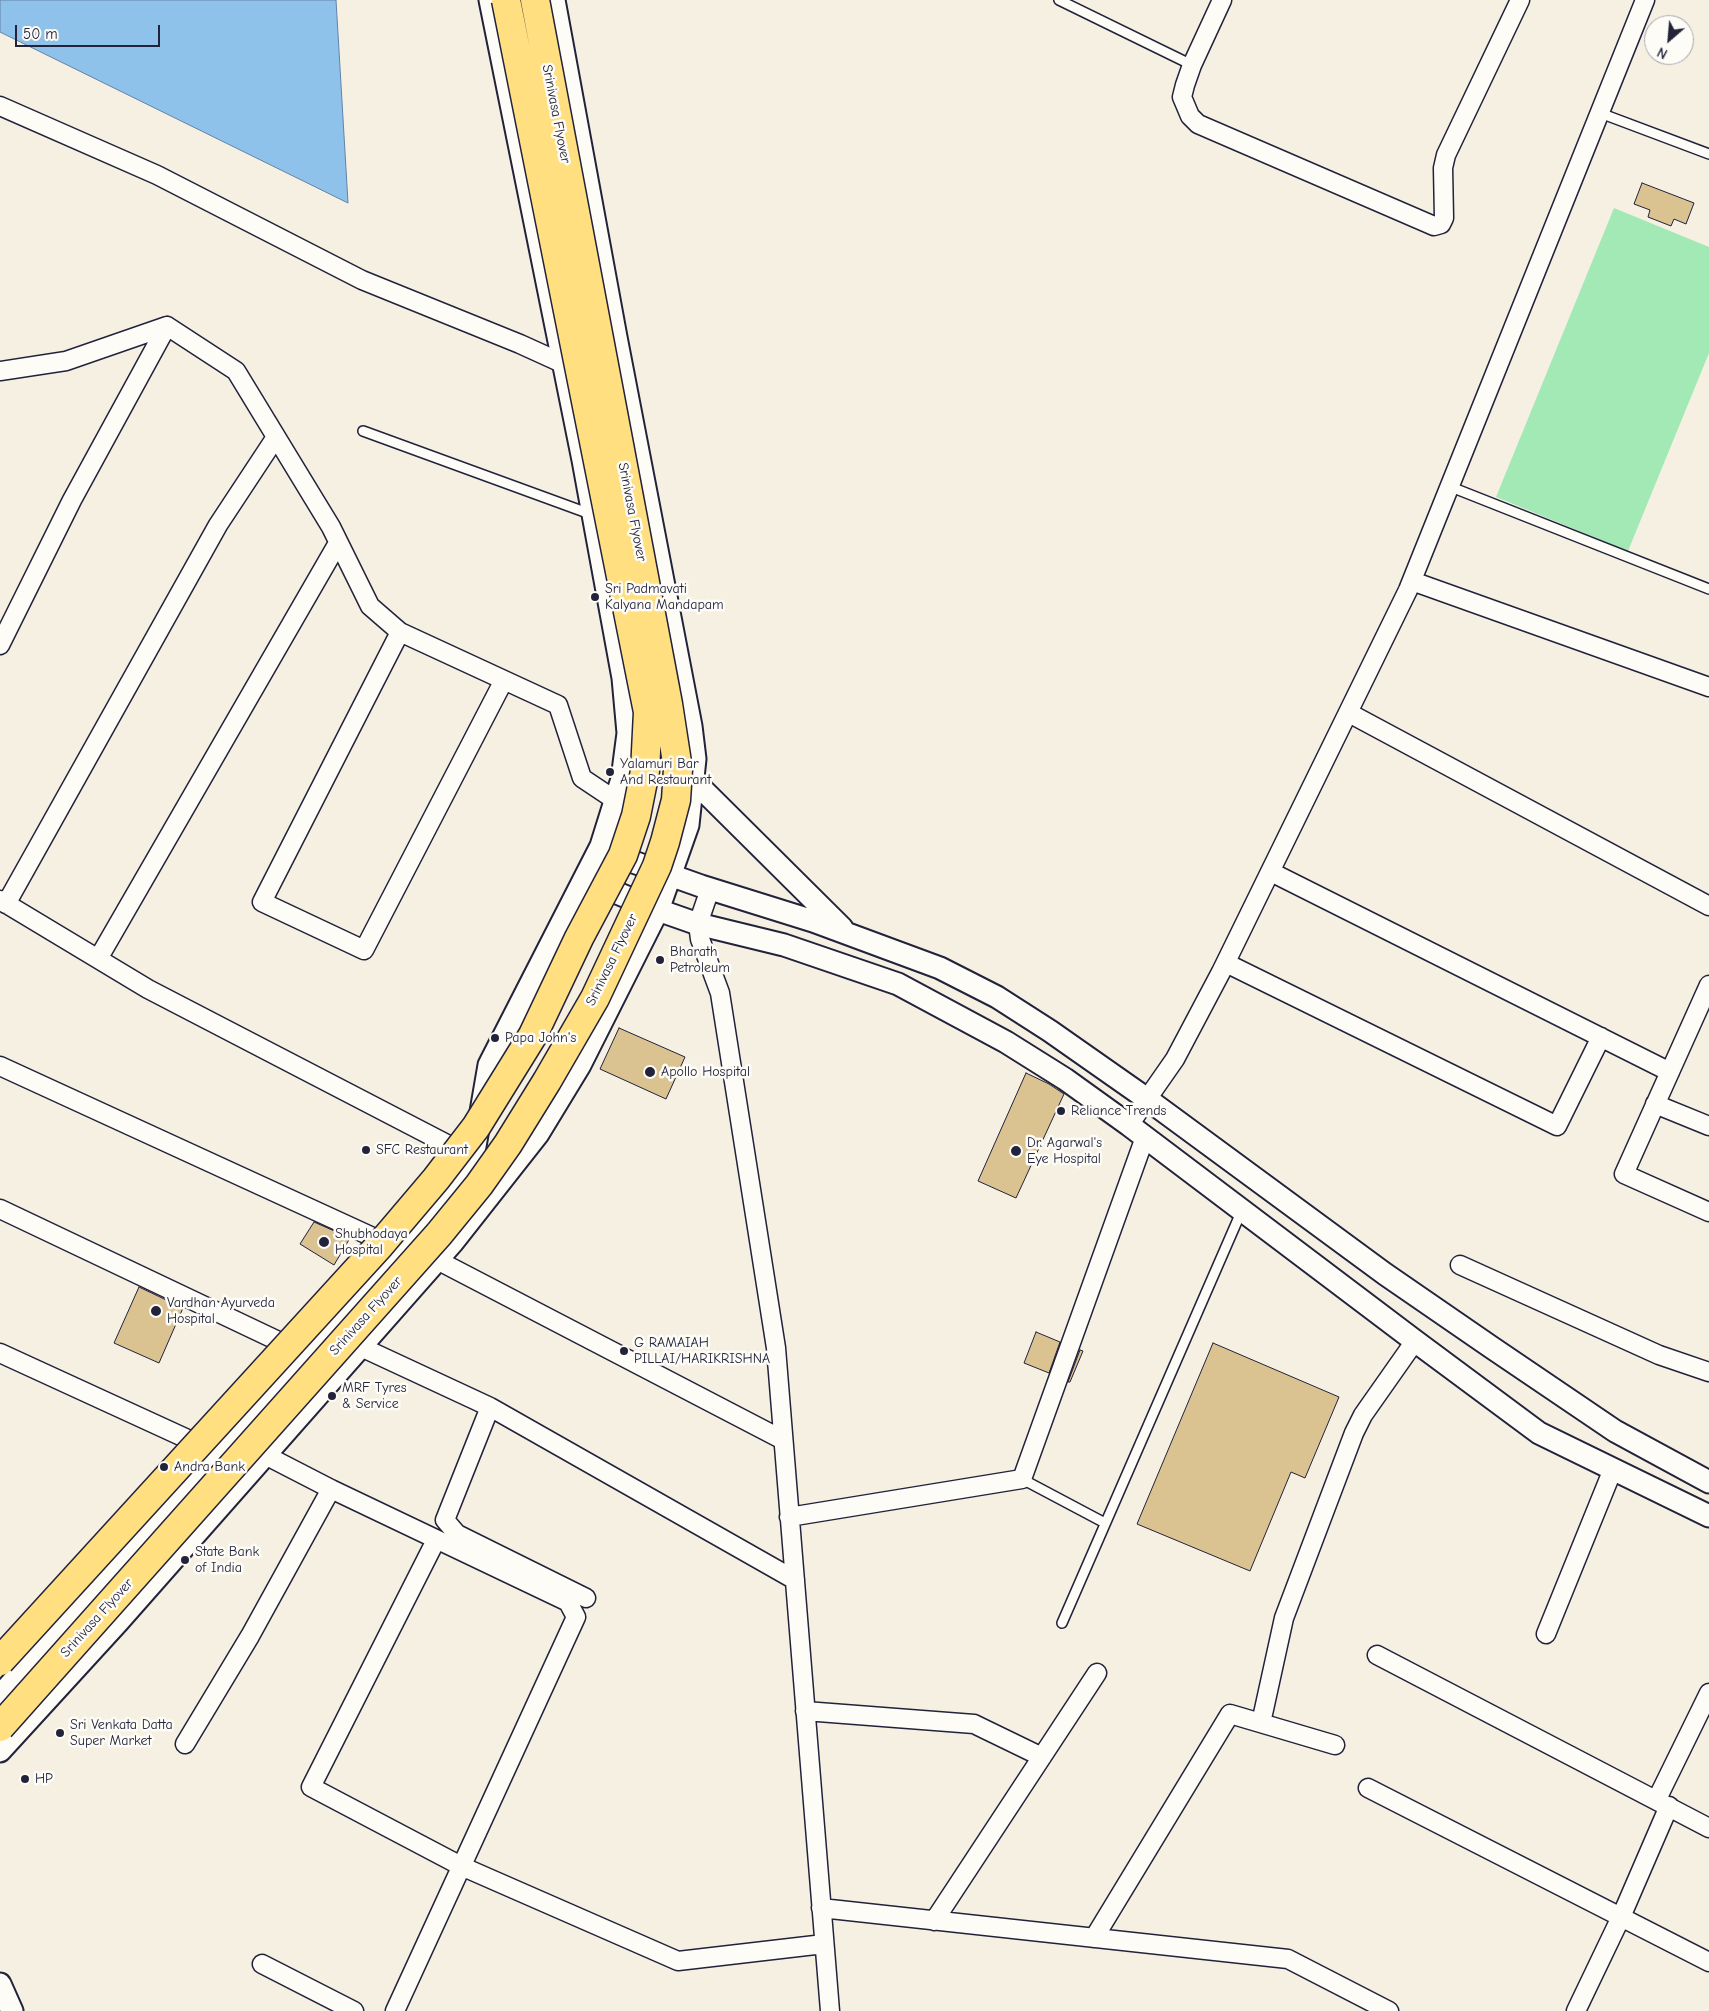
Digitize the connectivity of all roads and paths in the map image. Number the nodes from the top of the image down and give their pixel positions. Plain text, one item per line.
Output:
1 (490, 0) edge
2 (506, 0) edge
3 (535, 0) edge
4 (554, 0) edge
5 (1059, 0) edge
6 (1222, 0) edge
7 (1520, 0) edge
8 (1645, 0) edge
9 (1192, 65) junction
10 (0, 106) edge
11 (1600, 113) junction
12 (1709, 154) edge
13 (167, 326) junction
14 (564, 364) junction
15 (0, 371) edge
16 (362, 431) dead end
17 (276, 436) junction
18 (1451, 487) junction
19 (593, 515) junction
20 (338, 543) junction
21 (1412, 581) junction
22 (1709, 589) edge
23 (400, 632) junction
24 (0, 645) edge
25 (504, 680) junction
26 (1709, 687) edge
27 (1349, 714) junction
28 (693, 780) junction
29 (615, 800) junction
30 (599, 849) junction
31 (1271, 872) junction
32 (670, 875) junction
33 (584, 879) junction
34 (710, 889) junction
35 (3, 902) edge
36 (1709, 906) edge
37 (658, 910) junction
38 (698, 924) junction
39 (847, 934) junction
40 (98, 959) junction
41 (1226, 963) junction
42 (1709, 985) edge
43 (1601, 1037) junction
44 (0, 1066) edge
45 (1670, 1072) junction
46 (1147, 1098) junction
47 (1655, 1104) junction
48 (1709, 1126) edge
49 (1137, 1131) junction
50 (473, 1158) junction
51 (0, 1209) edge
52 (1242, 1210) junction
53 (1709, 1212) edge
54 (397, 1249) junction
55 (437, 1260) junction
56 (1460, 1265) dead end
57 (1415, 1341) junction
58 (361, 1346) junction
59 (0, 1353) edge
60 (304, 1354) junction
61 (1709, 1372) edge
62 (490, 1407) junction
63 (783, 1440) junction
64 (217, 1452) junction
65 (266, 1455) junction
66 (1613, 1469) junction
67 (1022, 1479) junction
68 (1709, 1482) edge
69 (331, 1489) junction
70 (1709, 1516) edge
71 (789, 1517) junction
72 (1105, 1523) junction
73 (436, 1540) junction
74 (795, 1580) junction
75 (586, 1598) dead end
76 (1062, 1623) dead end
77 (1546, 1634) dead end
78 (1376, 1655) dead end
79 (0, 1661) edge
80 (1097, 1672) dead end
81 (1709, 1693) edge
82 (0, 1696) edge
83 (805, 1711) junction
84 (1261, 1723) junction
85 (0, 1727) edge
86 (185, 1744) dead end
87 (1335, 1745) dead end
88 (0, 1751) edge
89 (1042, 1757) junction
90 (1368, 1788) dead end
91 (1663, 1803) junction
92 (1709, 1828) edge
93 (461, 1866) junction
94 (821, 1908) junction
95 (1621, 1917) junction
96 (934, 1921) junction
97 (1094, 1938) junction
98 (824, 1944) junction
99 (1709, 1962) edge
100 (262, 1964) dead end
101 (0, 1984) edge
102 (12, 2011) edge
103 (354, 2011) edge
104 (395, 2011) edge
105 (830, 2011) edge
106 (1389, 2011) edge
107 (1576, 2011) edge

1 - 14 street
2 - 79 main road, Srinivasa Flyover, bridge
3 - 85 main road, Srinivasa Flyover, bridge
4 - 28 street
5 - 9 lane
6 - 9 street
7 - 9 street
8 - 11 street
10 - 14 street
11 - 12 lane
11 - 18 street
13 - 15 street
13 - 17 street
13 - 24 street
14 - 19 street
16 - 19 lane
17 - 20 street
17 - 35 street
18 - 21 street
18 - 22 lane
19 - 29 street
20 - 23 street
20 - 40 street
21 - 26 street
21 - 27 street
23 - 25 street
23 - 25 street
25 - 29 street
27 - 31 street
27 - 36 street
28 - 32 street
28 - 39 street
29 - 30 street
30 - 32 street
30 - 33 street
31 - 41 street
31 - 43 street
32 - 34 street
32 - 37 street
33 - 37 street
33 - 50 street
34 - 38 street
34 - 39 street
35 - 40 street
37 - 38 street
37 - 55 street
38 - 49 street
38 - 63 street
39 - 46 street
40 - 50 street
41 - 43 street
41 - 46 street
42 - 45 street
43 - 45 street
44 - 54 street
45 - 47 street
46 - 49 street
46 - 68 street
47 - 48 street
47 - 53 street
49 - 52 street
49 - 67 street
50 - 54 street
51 - 60 street
52 - 57 street
52 - 72 lane
54 - 60 street
55 - 58 street
55 - 63 street
56 - 61 street
57 - 66 street
57 - 84 street
58 - 62 street
58 - 65 street
59 - 64 street
60 - 64 street
62 - 74 street
62 - 75 street
63 - 71 street
64 - 82 street
65 - 69 street
65 - 88 street
66 - 70 street
66 - 77 street
67 - 71 street
67 - 72 lane
69 - 73 street
69 - 86 street
71 - 74 street
72 - 76 lane
73 - 93 street
73 - 93 street
74 - 83 street
78 - 91 street
80 - 89 street
81 - 91 street
83 - 89 street
83 - 94 street
84 - 87 street
84 - 97 street
89 - 96 street
90 - 95 street
91 - 92 street
91 - 95 street
93 - 98 street
93 - 104 street
94 - 96 street
94 - 98 street
95 - 99 street
95 - 107 street
96 - 97 street
97 - 106 street
98 - 105 street
100 - 103 street
101 - 102 street

